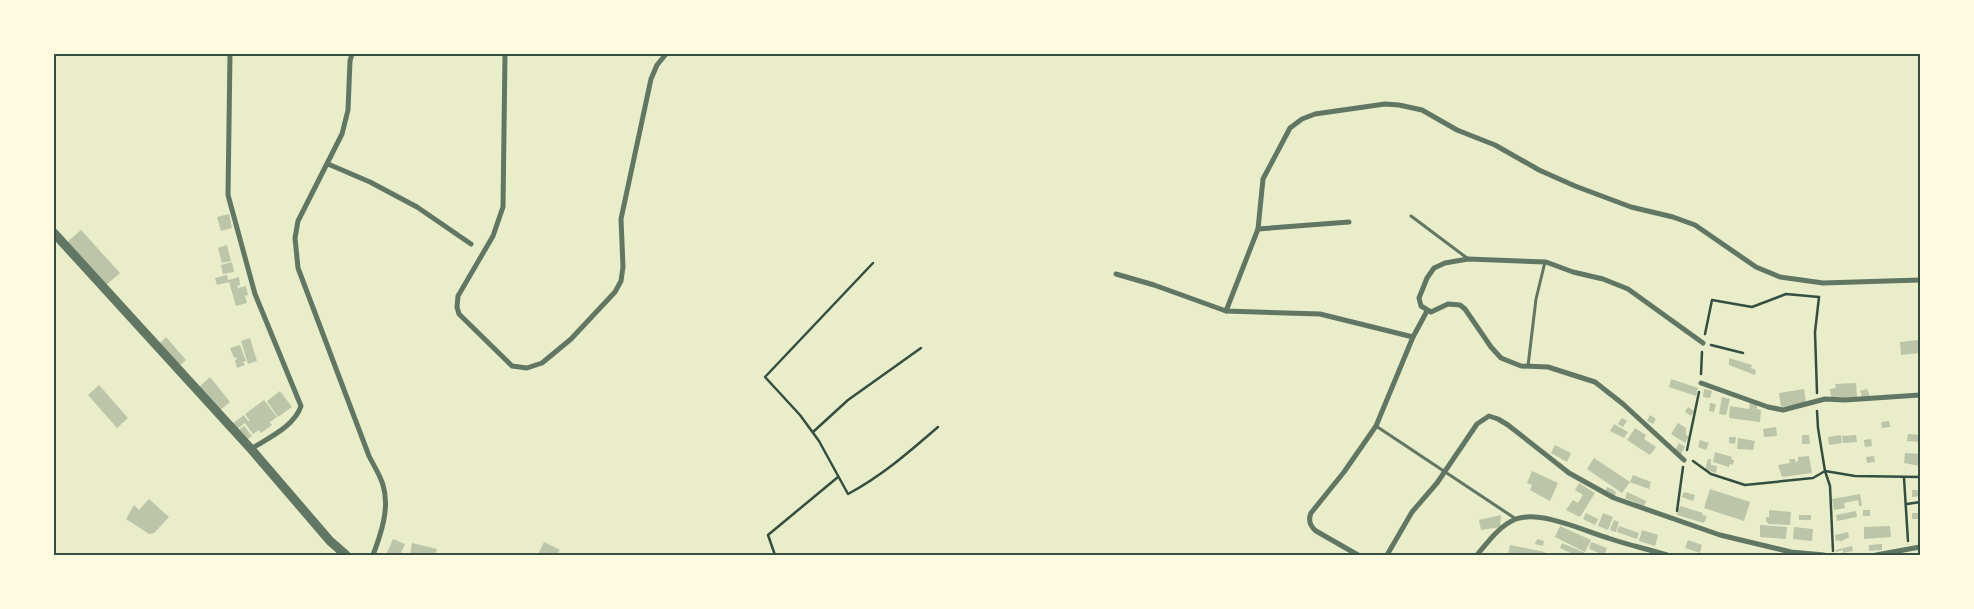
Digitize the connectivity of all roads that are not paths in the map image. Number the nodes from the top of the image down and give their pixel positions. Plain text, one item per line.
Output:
1 (230, 54) edge
2 (352, 54) edge
3 (505, 54) edge
4 (666, 54) edge
5 (328, 164) junction
6 (1412, 216) dead end
7 (1349, 222) dead end
8 (1258, 229) junction
9 (54, 232) edge
10 (471, 244) dead end
11 (1468, 259) junction
12 (1546, 262) junction
13 (1116, 274) dead end
14 (1920, 280) edge
15 (1226, 311) junction
16 (1427, 311) junction
17 (1413, 337) junction
18 (1703, 343) road end
19 (1528, 366) junction
20 (1701, 385) road end
21 (1920, 395) edge
22 (1376, 426) junction
23 (252, 449) junction
24 (1684, 460) road end
25 (1445, 471) junction
26 (1516, 519) junction
27 (1920, 548) edge
28 (346, 555) edge
29 (374, 555) edge
30 (1358, 555) edge
31 (1387, 555) edge
32 (1477, 555) edge
33 (1667, 555) edge
34 (1824, 555) edge
35 (1876, 555) edge

1 - 23 street
2 - 5 street
3 - 4 street
5 - 10 street
5 - 29 street
6 - 11 lane
7 - 8 street
8 - 14 street
8 - 15 street
9 - 23 street
11 - 12 street
11 - 16 street
12 - 18 street
12 - 19 lane
13 - 15 street
15 - 17 street
16 - 17 street
16 - 19 street
17 - 22 street
19 - 24 street
20 - 21 street
22 - 25 lane
22 - 30 street
23 - 28 street
25 - 26 lane
25 - 31 street
25 - 34 street
26 - 32 street
26 - 33 street
27 - 35 street

